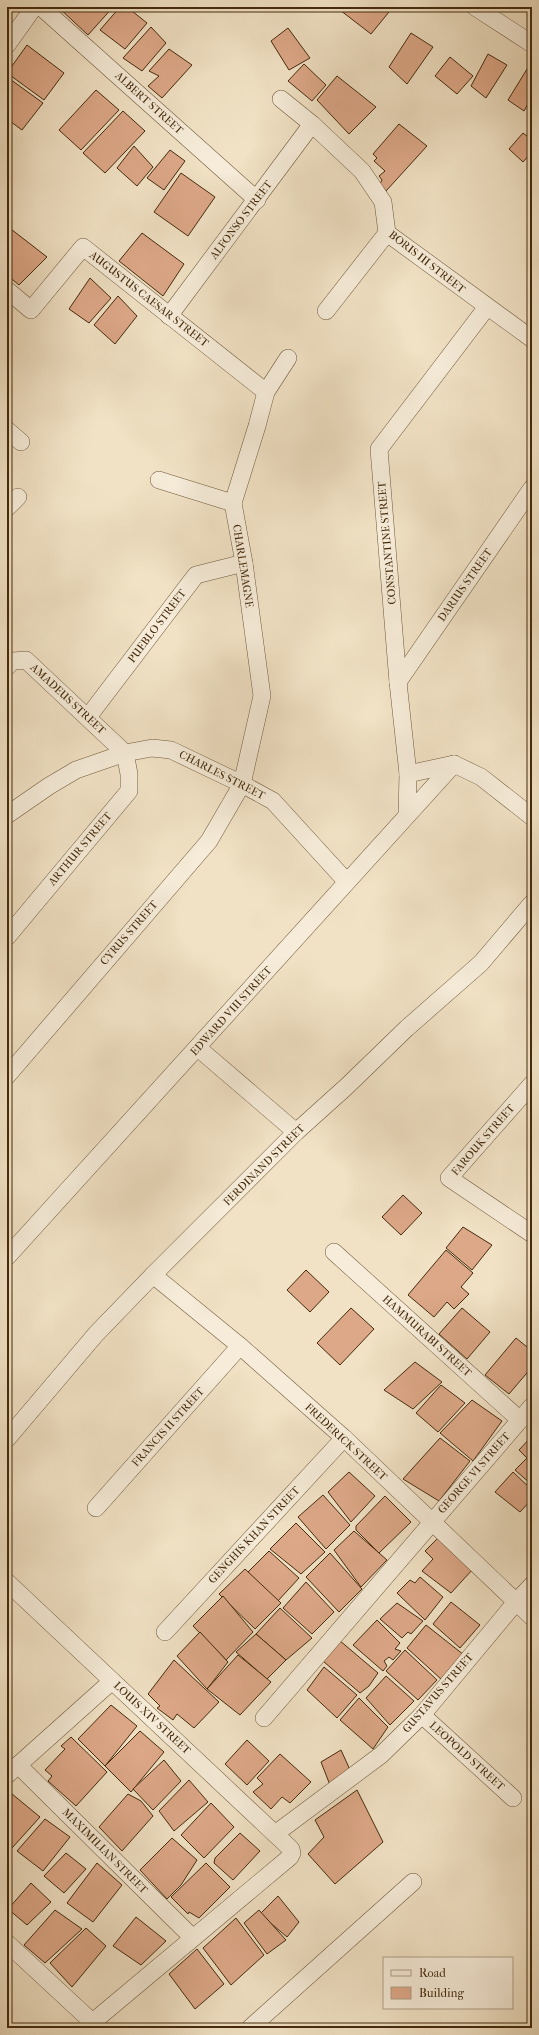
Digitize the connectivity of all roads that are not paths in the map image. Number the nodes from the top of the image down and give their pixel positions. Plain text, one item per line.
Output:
1 (34, 7) edge
2 (40, 7) edge
3 (475, 7) edge
4 (532, 44) edge
5 (7, 45) edge
6 (281, 99) dead end
7 (312, 124) junction
8 (257, 200) junction
9 (387, 233) junction
10 (7, 290) edge
11 (487, 307) junction
12 (326, 311) dead end
13 (169, 316) junction
14 (532, 339) edge
15 (288, 358) dead end
16 (266, 392) junction
17 (7, 430) edge
18 (21, 442) dead end
19 (159, 480) dead end
20 (532, 488) edge
21 (233, 503) junction
22 (244, 563) junction
23 (7, 667) edge
24 (398, 682) junction
25 (88, 717) junction
26 (125, 753) junction
27 (454, 764) junction
28 (408, 774) junction
29 (242, 784) junction
30 (407, 814) junction
31 (7, 815) edge
32 (532, 817) edge
33 (346, 881) junction
34 (532, 903) edge
35 (7, 937) edge
36 (198, 1048) junction
37 (7, 1076) edge
38 (532, 1084) edge
39 (296, 1132) junction
40 (532, 1234) edge
41 (334, 1252) dead end
42 (7, 1257) edge
43 (153, 1275) junction
44 (240, 1346) junction
45 (532, 1406) edge
46 (520, 1420) junction
47 (344, 1438) junction
48 (7, 1439) edge
49 (96, 1508) dead end
50 (432, 1522) junction
51 (7, 1582) edge
52 (532, 1585) edge
53 (516, 1602) junction
54 (532, 1617) edge
55 (165, 1632) dead end
56 (112, 1681) junction
57 (422, 1715) junction
58 (264, 1718) dead end
59 (13, 1770) edge
60 (513, 1798) dead end
61 (275, 1834) junction
62 (413, 1882) dead end
63 (192, 1937) junction
64 (7, 1943) edge
65 (250, 2028) edge

1 - 5 street
2 - 8 street, ALBERT STREET
3 - 4 street
6 - 7 street, BORIS III STREET
7 - 8 street, ALFONSO STREET
7 - 9 street, BORIS III STREET
8 - 13 street, ALFONSO STREET
9 - 11 street, BORIS III STREET
9 - 12 street
10 - 13 street, AUGUSTUS CAESAR STREET
11 - 14 street, BORIS III STREET
11 - 24 street, CONSTANTINE STREET
13 - 16 street, AUGUSTUS CAESAR STREET
15 - 16 street, CHARLEMAGNE
16 - 21 street, CHARLEMAGNE
17 - 18 street
19 - 21 street
20 - 24 street, DARIUS STREET
21 - 22 street, CHARLEMAGNE
22 - 25 street, PUEBLO STREET
22 - 29 street, CHARLEMAGNE
23 - 25 street, AMADEUS STREET
24 - 28 street, CONSTANTINE STREET
25 - 26 street, AMADEUS STREET
26 - 29 street, CHARLES STREET
26 - 31 street, CHARLES STREET
26 - 35 street, ARTHUR STREET
27 - 28 street
27 - 30 street, EDWARD VIII STREET
27 - 32 street
28 - 30 street, CONSTANTINE STREET
29 - 33 street, CHARLES STREET
29 - 37 street, CYRUS STREET
30 - 33 street, EDWARD VIII STREET
33 - 36 street, EDWARD VIII STREET
34 - 39 street, FERDINAND STREET
36 - 39 street
36 - 42 street, EDWARD VIII STREET
38 - 40 street, FAROUK STREET
39 - 43 street, FERDINAND STREET
41 - 46 street, HAMMURABI STREET
43 - 44 street, FREDERICK STREET
43 - 48 street, FERDINAND STREET
44 - 47 street, FREDERICK STREET
44 - 49 street, FRANCIS II STREET
45 - 46 street, GEORGE VI STREET
46 - 50 street, GEORGE VI STREET
47 - 50 street, FREDERICK STREET
47 - 55 street, GENGHIS KHAN STREET
50 - 53 street, FREDERICK STREET
50 - 58 street, GEORGE VI STREET
51 - 56 street, LOUIS XIV STREET
52 - 53 street, GUSTAVUS STREET
53 - 54 street, FREDERICK STREET
53 - 57 street, GUSTAVUS STREET
56 - 59 street
56 - 61 street, LOUIS XIV STREET
57 - 60 street, LEOPOLD STREET
57 - 61 street, GUSTAVUS STREET
59 - 63 street, MAXIMILIAN STREET
61 - 63 street, LOUIS XIV STREET
62 - 65 street
63 - 64 street

